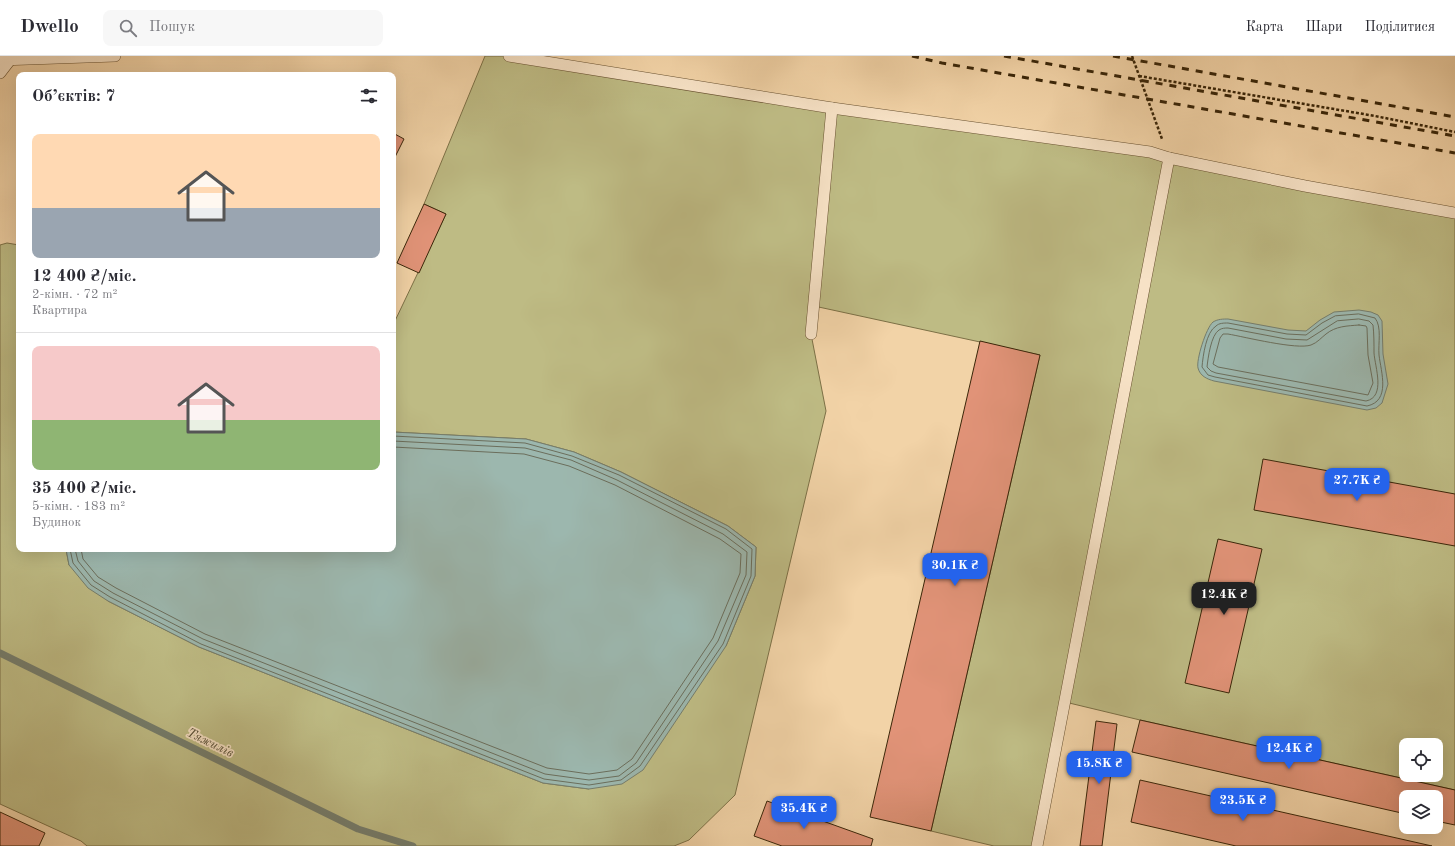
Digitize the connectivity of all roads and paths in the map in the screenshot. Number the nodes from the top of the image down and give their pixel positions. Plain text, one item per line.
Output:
1 (115, 56) edge
2 (509, 56) edge
3 (1132, 56) edge
4 (5, 60) edge
5 (0, 73) edge
6 (1139, 76) junction
7 (832, 108) junction
8 (1455, 132) edge
9 (1169, 158) junction
10 (1455, 213) edge
11 (811, 334) dead end
12 (1037, 846) edge

1 - 4 lane
2 - 7 lane
3 - 6 path
4 - 5 lane
6 - 8 path
6 - 9 path
7 - 9 lane
7 - 11 lane
9 - 10 lane
9 - 12 lane

